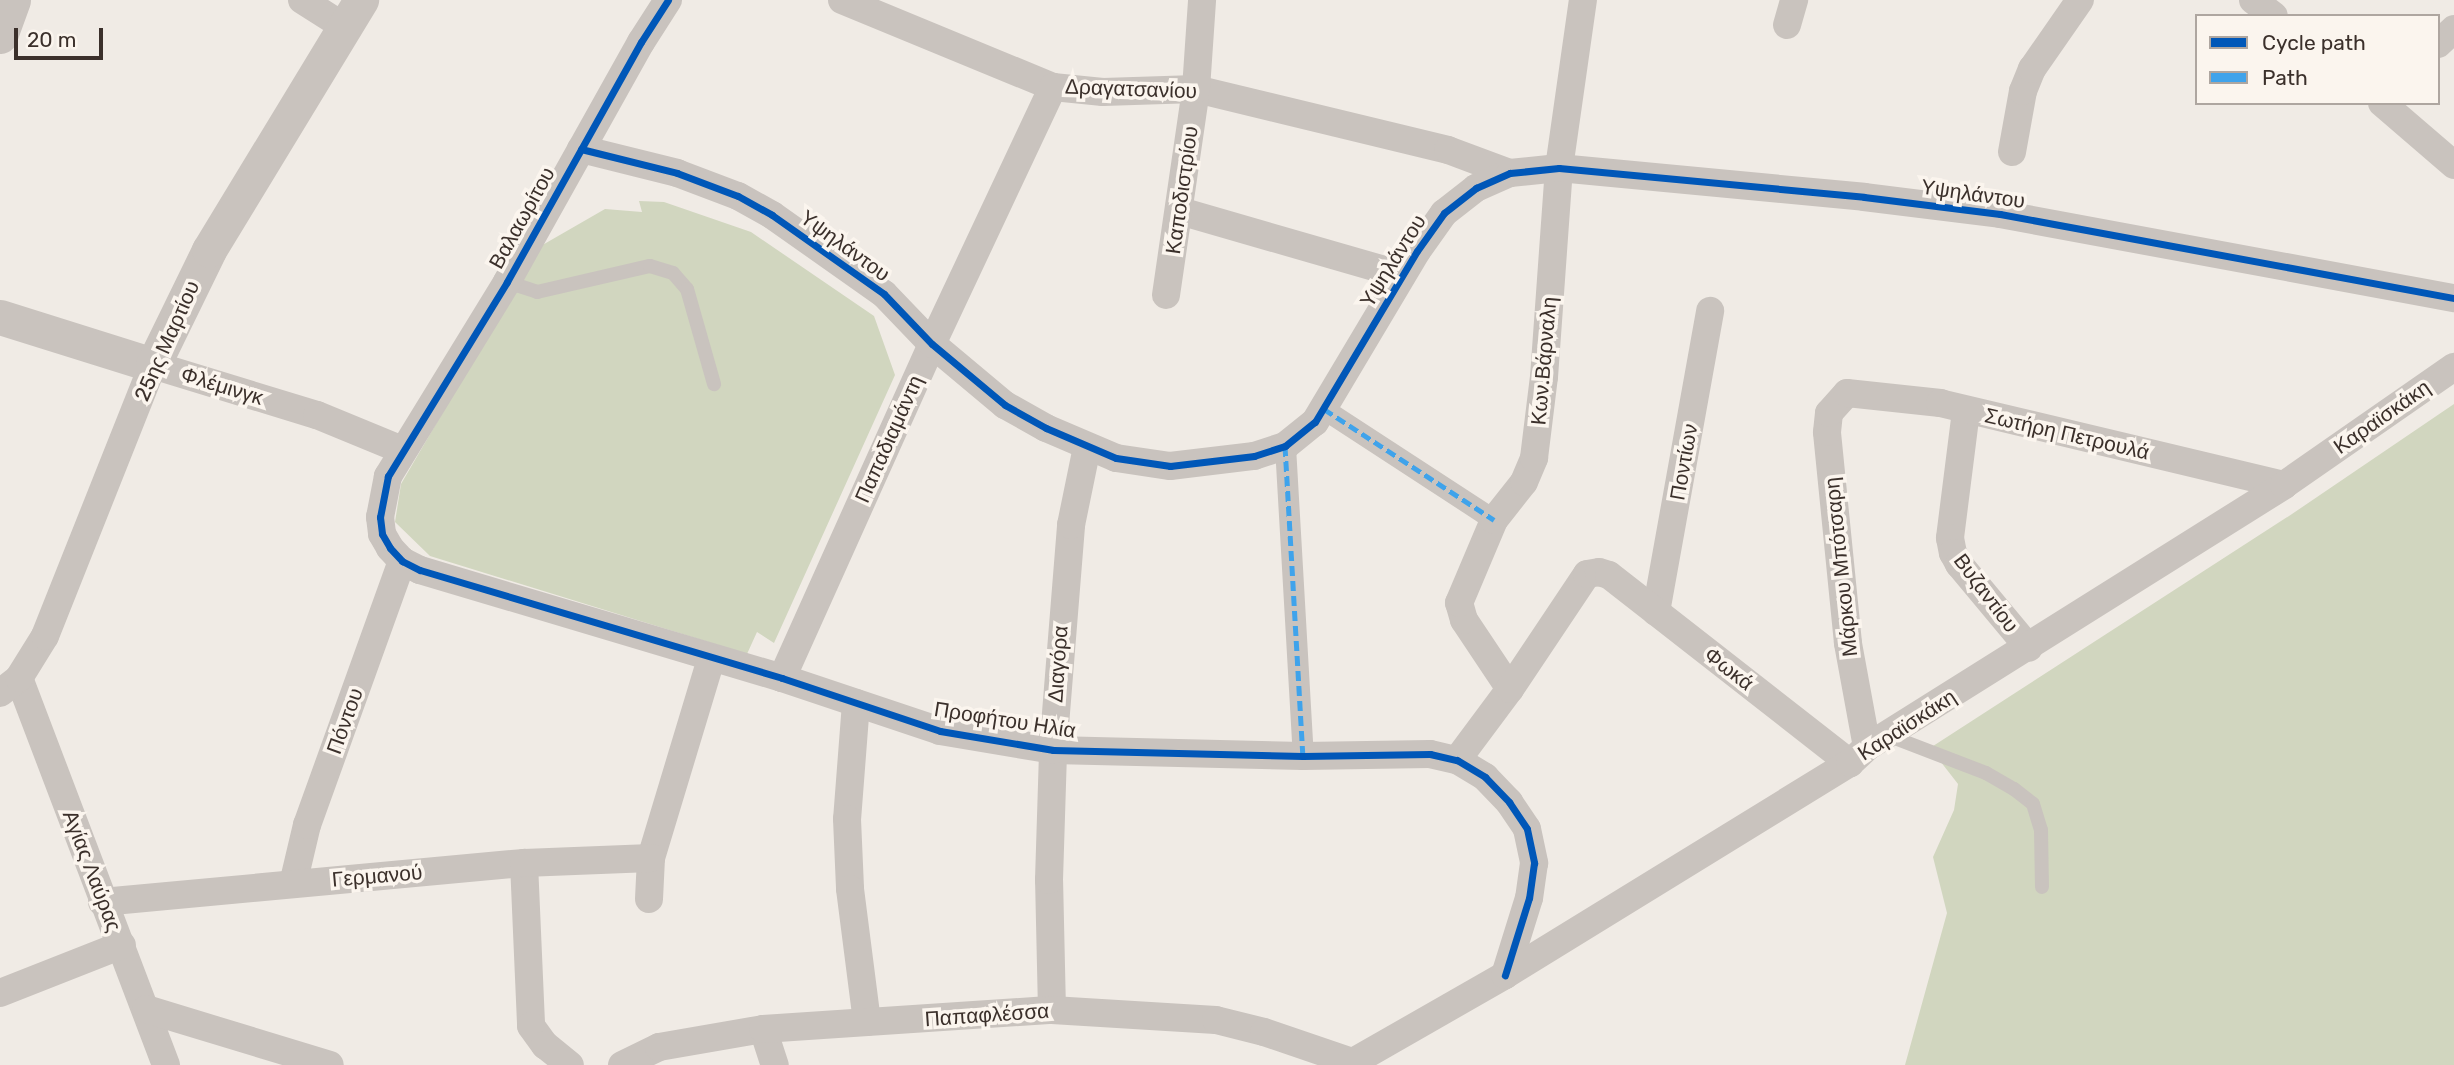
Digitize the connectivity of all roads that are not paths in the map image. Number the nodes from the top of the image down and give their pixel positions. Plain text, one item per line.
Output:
1 (302, 0) edge
2 (668, 0) edge
3 (842, 0) edge
4 (1202, 0) edge
5 (1583, 0) edge
6 (2080, 0) edge
7 (2253, 0) edge
8 (884, 8) edge
9 (352, 13) edge
10 (2271, 14) edge
11 (2454, 29) edge
12 (2440, 42) edge
13 (1053, 87) junction
14 (1196, 89) junction
15 (2384, 105) edge
16 (581, 149) junction
17 (2012, 152) dead end
18 (2454, 165) edge
19 (1559, 168) junction
20 (1510, 173) junction
21 (1180, 211) junction
22 (1402, 275) junction
23 (507, 282) junction
24 (1167, 295) dead end
25 (2454, 298) edge
26 (1710, 311) dead end
27 (0, 317) edge
28 (932, 344) junction
29 (153, 365) junction
30 (2454, 367) edge
31 (713, 384) dead end
32 (1847, 393) joint
33 (1324, 409) junction
34 (1966, 411) junction
35 (1285, 446) junction
36 (1087, 447) junction
37 (402, 450) junction
38 (2284, 485) junction
39 (1494, 520) junction
40 (402, 561) junction
41 (1656, 612) junction
42 (2029, 648) junction
43 (711, 659) junction
44 (782, 678) junction
45 (6, 680) edge
46 (1510, 689) junction
47 (856, 704) junction
48 (1868, 749) junction
49 (1053, 750) junction
50 (1303, 755) junction
51 (1457, 760) junction
52 (652, 858) junction
53 (524, 863) junction
54 (293, 884) junction
55 (2042, 887) dead end
56 (649, 899) dead end
57 (103, 902) junction
58 (122, 945) junction
59 (1505, 975) junction
60 (0, 993) edge
61 (146, 1009) junction
62 (1052, 1010) junction
63 (867, 1022) junction
64 (763, 1029) junction
65 (1350, 1064) edge
66 (166, 1065) edge
67 (330, 1065) edge
68 (570, 1065) edge
69 (622, 1065) edge
70 (775, 1065) edge

1 - 9 street
2 - 16 street, Βαλαωρίτου
3 - 8 street, Δραγατσανίου
4 - 14 street, Καποδιστρίου
5 - 19 street, Κων.Βάρναλη
6 - 17 street
7 - 10 street
8 - 13 street, Δραγατσανίου
9 - 29 street, 25ης Μαρτίου
11 - 12 street
13 - 14 street, Δραγατσανίου
13 - 28 street, Παπαδιαμάντη
14 - 20 street, Δραγατσανίου
14 - 21 street, Καποδιστρίου
15 - 18 street
16 - 23 street, Βαλαωρίτου
16 - 28 street, Υψηλάντου
19 - 20 street, Υψηλάντου
19 - 25 street, Υψηλάντου
19 - 39 street, Κων.Βάρναλη
20 - 22 street, Υψηλάντου
21 - 22 street
21 - 24 street, Καποδιστρίου
22 - 33 street, Υψηλάντου
23 - 31 lane
23 - 37 street, Βαλαωρίτου
26 - 41 street, Ποντίων
27 - 29 street, Φλέμινγκ
28 - 36 street, Υψηλάντου
28 - 44 street, Παπαδιαμάντη
29 - 37 street, Φλέμινγκ
29 - 45 street, 25ης Μαρτίου
30 - 38 street, Καραϊσκάκη
32 - 34 street, Σωτήρη Πετρουλά
32 - 48 street, Μάρκου Μπότσαρη
33 - 35 street, Υψηλάντου
33 - 39 street
34 - 38 street, Σωτήρη Πετρουλά
34 - 42 street, Βυζαντίου
35 - 36 street, Υψηλάντου
35 - 50 street
36 - 49 street, Διαγόρα
37 - 40 street
38 - 42 street, Καραϊσκάκη
39 - 46 street, Κων.Βάρναλη
40 - 43 street, Προφήτου Ηλία
40 - 54 street, Πόντου
41 - 46 street, Φωκά
41 - 48 street, Φωκά
42 - 48 street, Καραϊσκάκη
43 - 44 street, Προφήτου Ηλία
43 - 52 street
44 - 47 street, Προφήτου Ηλία
45 - 57 street, Αγίας Λαύρας
46 - 51 street
47 - 49 street, Προφήτου Ηλία
47 - 63 street
48 - 55 lane
48 - 59 street, Καραϊσκάκη
49 - 50 street, Προφήτου Ηλία
49 - 62 street, Διαγόρα
50 - 51 street, Προφήτου Ηλία
51 - 59 street, Προφήτου Ηλία
52 - 53 street, Γερμανού
52 - 56 street
53 - 54 street, Γερμανού
53 - 68 street
54 - 57 street, Γερμανού
57 - 58 street, Αγίας Λαύρας
58 - 60 street
58 - 61 street, Αγίας Λαύρας
59 - 65 street, Καραϊσκάκη
61 - 66 street, Αγίας Λαύρας
61 - 67 street
62 - 63 street, Παπαφλέσσα
62 - 65 street, Παπαφλέσσα
63 - 64 street, Παπαφλέσσα
64 - 69 street, Παπαφλέσσα
64 - 70 street

